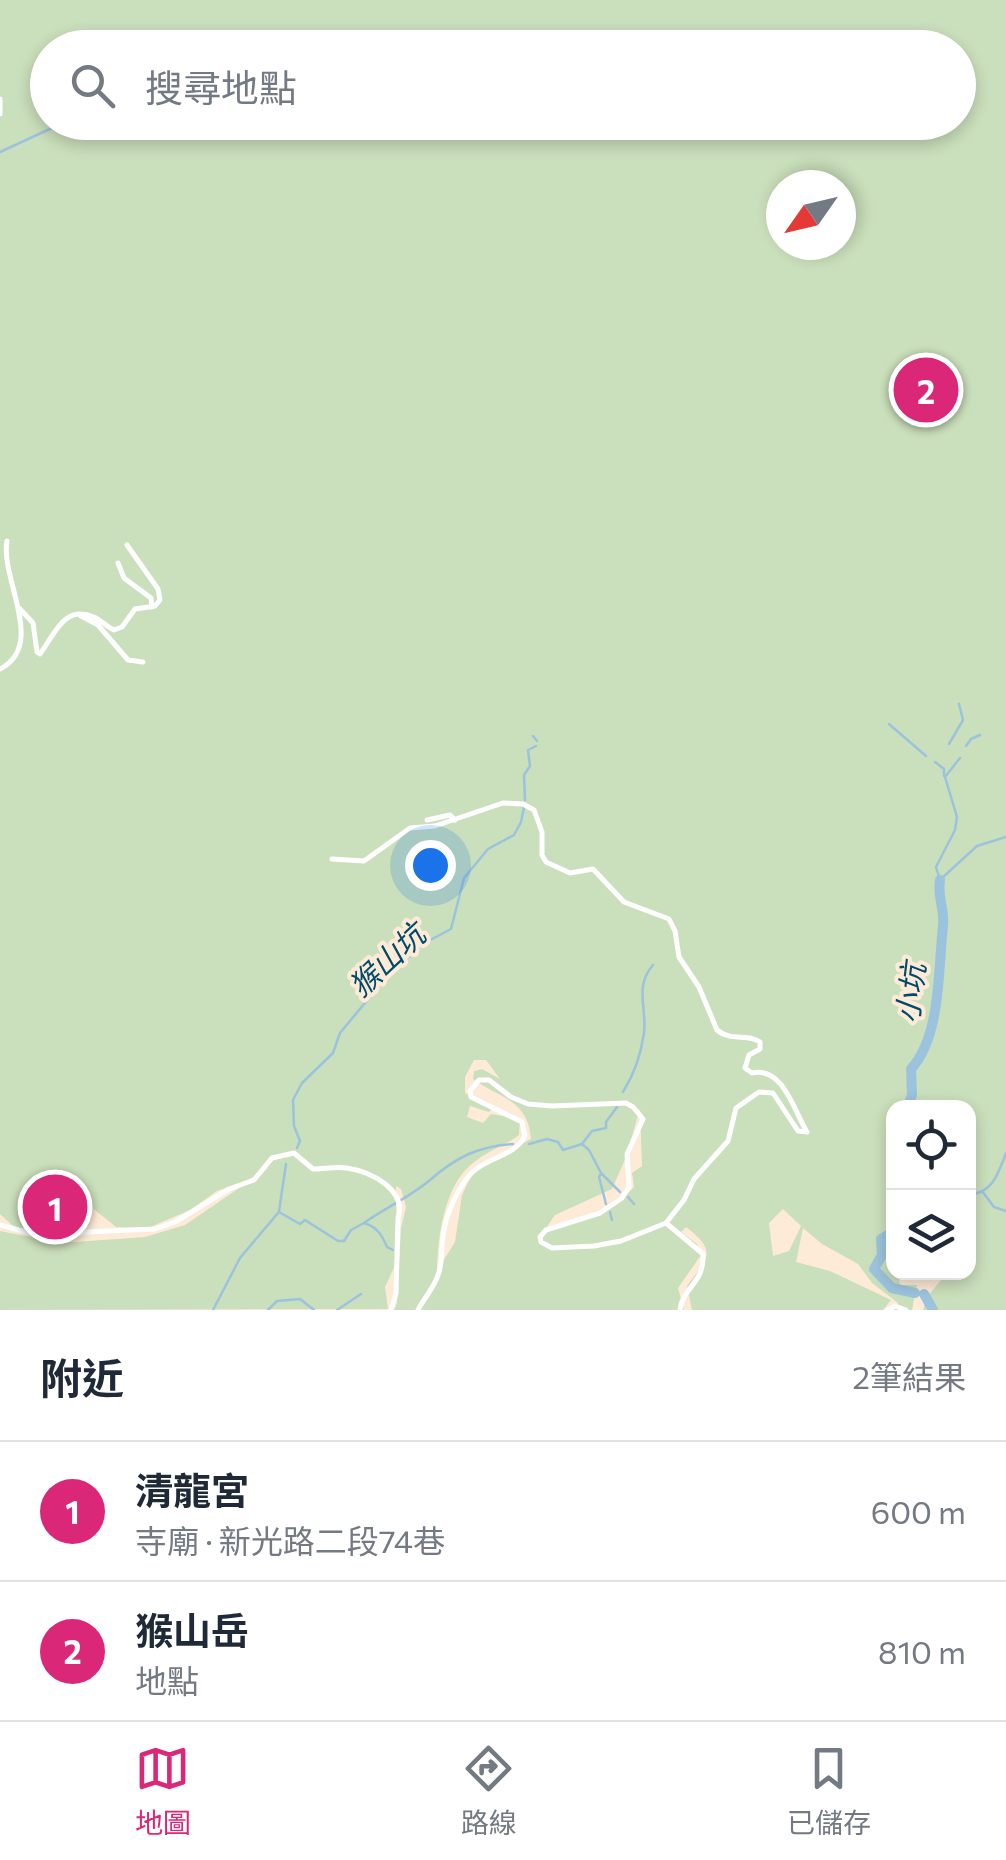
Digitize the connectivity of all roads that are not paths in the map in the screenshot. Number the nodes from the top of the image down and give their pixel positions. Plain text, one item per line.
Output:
1 (0, 98) edge
2 (0, 114) edge
3 (7, 541) dead end
4 (127, 545) dead end
5 (118, 563) dead end
6 (152, 607) junction
7 (20, 609) junction
8 (78, 615) junction
9 (143, 662) dead end
10 (0, 670) edge
11 (428, 820) dead end
12 (456, 820) junction
13 (332, 859) dead end
14 (0, 1224) edge
15 (666, 1224) junction
16 (391, 1310) edge
17 (418, 1310) edge
18 (680, 1310) edge
19 (888, 1310) edge
20 (906, 1310) edge

1 - 2 street
3 - 7 street
4 - 6 street
5 - 6 street
6 - 8 street
7 - 8 street
7 - 10 street
8 - 9 street
11 - 12 street
12 - 13 street
12 - 15 street
14 - 16 street
15 - 17 street
15 - 18 street
19 - 20 street

